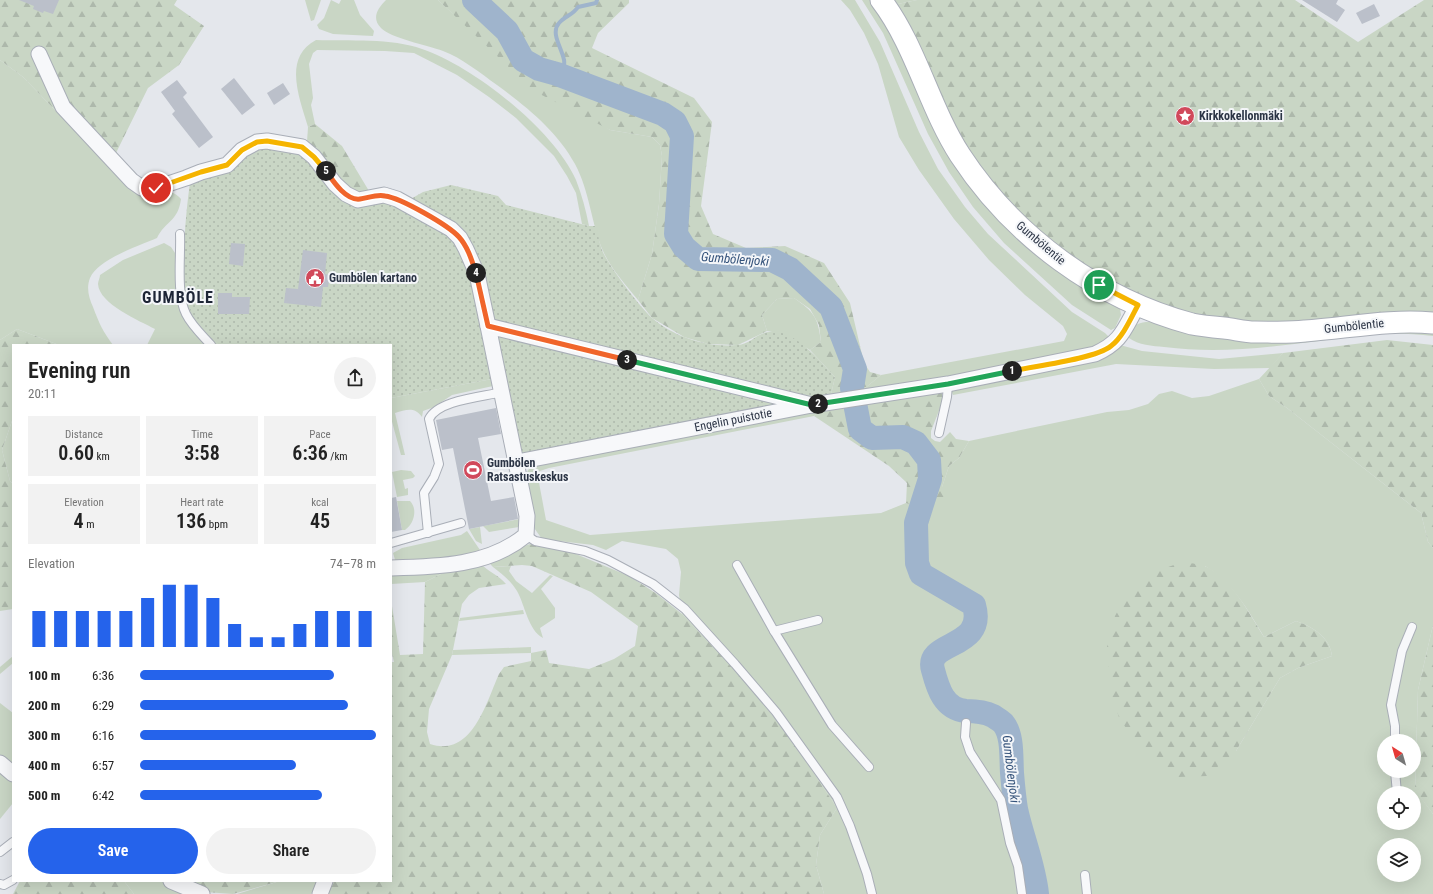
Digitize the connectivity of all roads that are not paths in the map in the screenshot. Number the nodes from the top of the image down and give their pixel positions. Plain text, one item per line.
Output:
1 (881, 0) edge
2 (39, 54) dead end
3 (180, 234) dead end
4 (1138, 305) junction
5 (1433, 322) edge
6 (488, 326) junction
7 (210, 344) edge
8 (948, 384) junction
9 (502, 392) junction
10 (812, 405) junction
11 (939, 433) dead end
12 (517, 462) junction
13 (461, 523) dead end
14 (428, 533) junction
15 (526, 535) junction
16 (392, 543) edge
17 (737, 565) dead end
18 (392, 568) edge
19 (818, 620) dead end
20 (1412, 626) dead end
21 (774, 631) junction
22 (966, 723) dead end
23 (1395, 734) edge
24 (0, 763) edge
25 (869, 767) dead end
26 (12, 773) edge
27 (12, 843) edge
28 (0, 852) edge
29 (1085, 875) dead end
30 (12, 881) edge
31 (173, 882) edge
32 (325, 882) edge
33 (0, 884) edge
34 (202, 894) edge
35 (320, 894) edge
36 (872, 894) edge
37 (1022, 894) edge
38 (1087, 894) edge

1 - 4 main road, Gumbölentie
2 - 6 street
3 - 7 lane
4 - 5 main road, Gumbölentie
4 - 8 street, Engelin puistotie
6 - 9 street
6 - 10 street
8 - 10 street, Engelin puistotie
8 - 11 lane
9 - 12 street
9 - 14 lane
10 - 12 street, Engelin puistotie
12 - 15 street
13 - 14 lane
14 - 16 lane
15 - 18 street
15 - 36 lane
17 - 21 lane
19 - 21 lane
20 - 23 lane
21 - 25 lane
22 - 37 lane
24 - 26 street
27 - 28 lane
29 - 38 lane
30 - 33 lane
31 - 34 street
32 - 35 street

